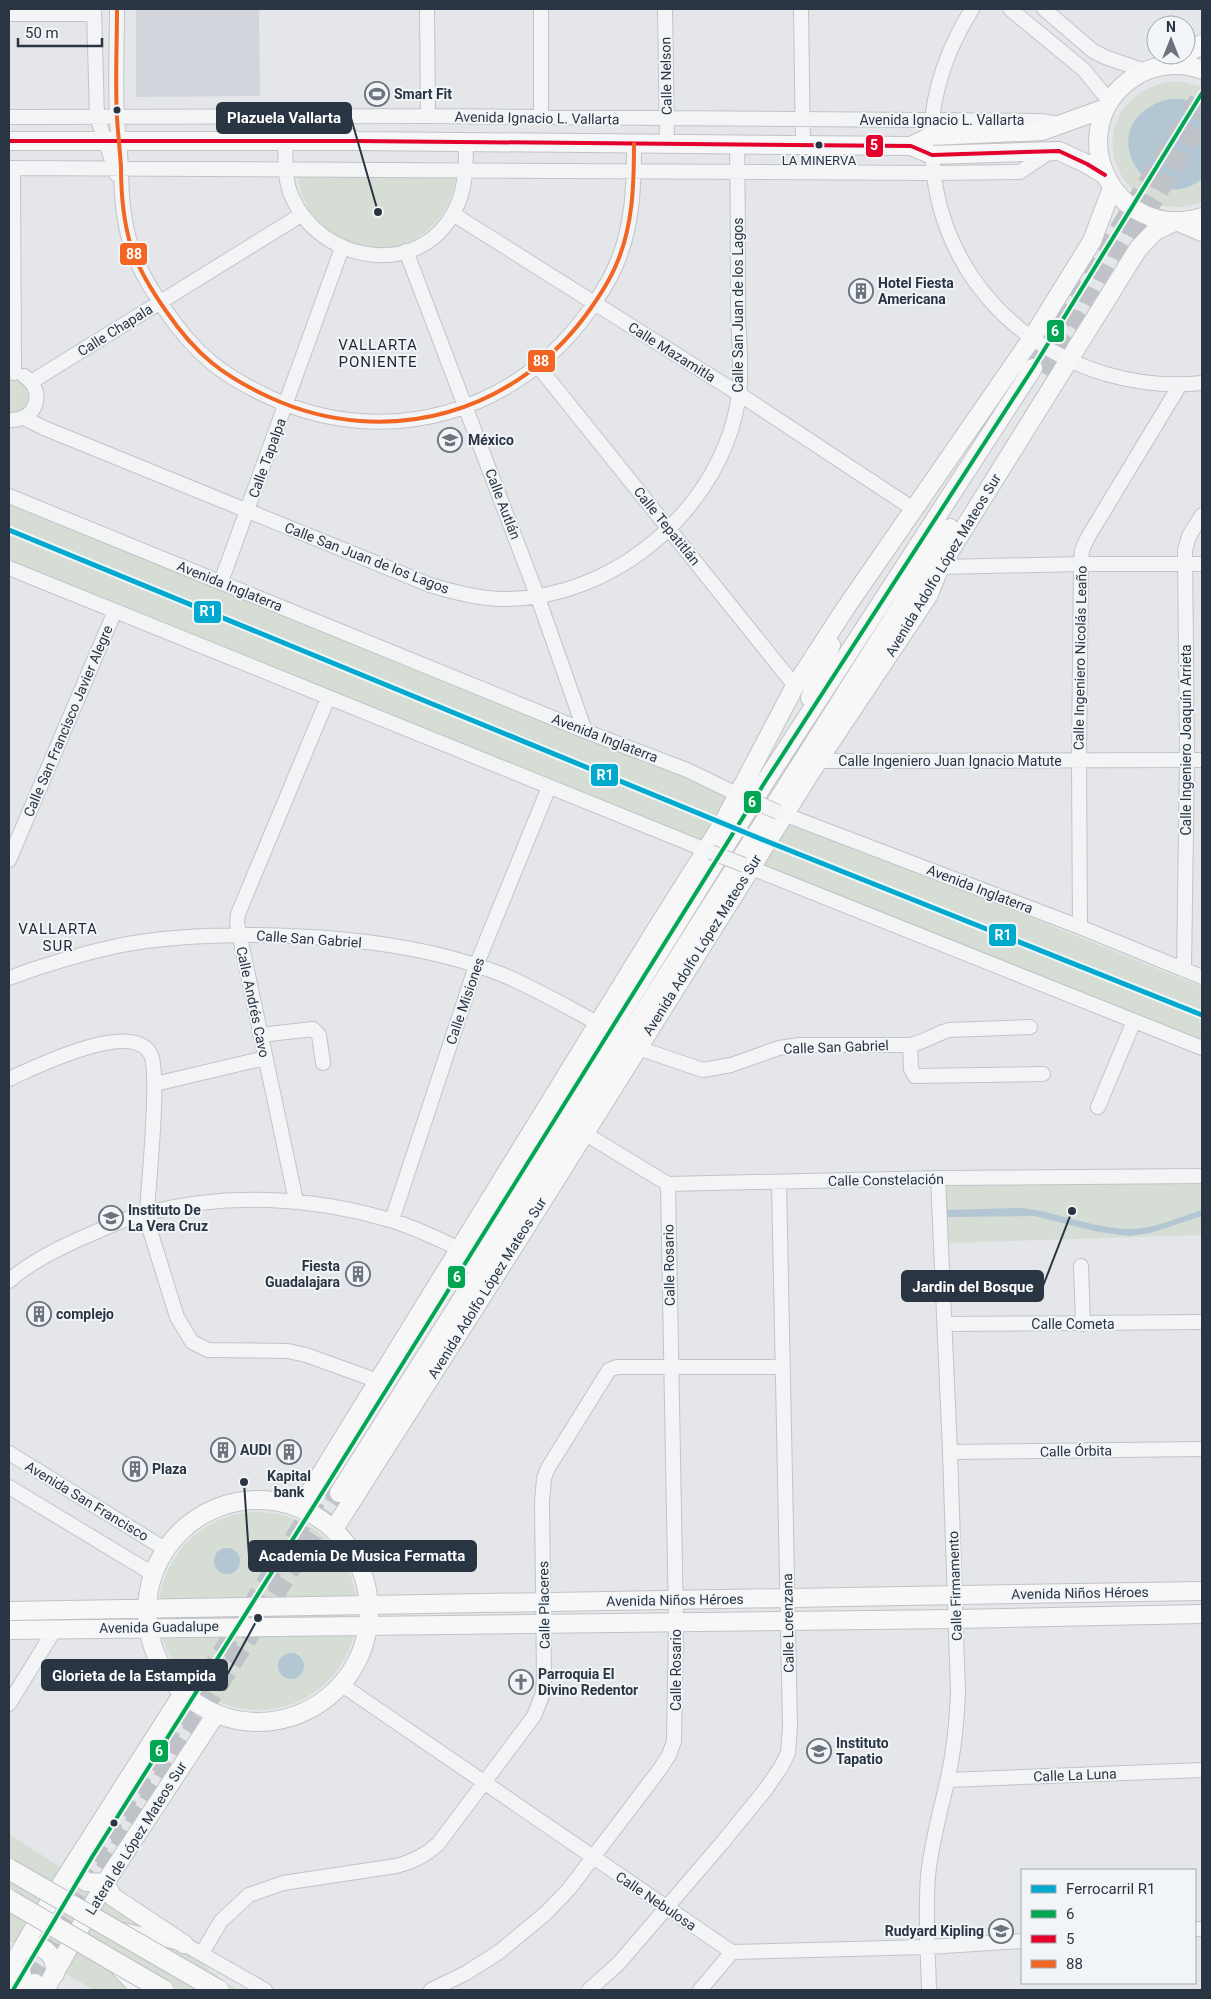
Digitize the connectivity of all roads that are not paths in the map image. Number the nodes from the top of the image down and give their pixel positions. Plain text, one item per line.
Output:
1 (117, 9) edge
2 (427, 9) edge
3 (541, 9) edge
4 (665, 9) edge
5 (801, 9) edge
6 (972, 9) edge
7 (1010, 9) edge
8 (1044, 9) edge
9 (94, 12) edge
10 (9, 14) edge
11 (1163, 66) joint
12 (1202, 70) edge
13 (1145, 71) junction
14 (1108, 105) junction
15 (307, 116) junction
16 (428, 116) junction
17 (9, 117) edge
18 (97, 117) junction
19 (117, 117) junction
20 (541, 117) junction
21 (666, 119) junction
22 (802, 119) junction
23 (932, 129) junction
24 (9, 141) edge
25 (111, 141) junction
26 (285, 141) junction
27 (357, 141) junction
28 (466, 142) junction
29 (634, 144) junction
30 (666, 144) junction
31 (737, 144) junction
32 (803, 145) junction
33 (912, 146) junction
34 (1051, 151) junction
35 (932, 155) junction
36 (11, 168) edge
37 (286, 169) junction
38 (466, 170) junction
39 (634, 170) junction
40 (738, 171) junction
41 (118, 173) junction
42 (933, 173) junction
43 (1109, 182) junction
44 (453, 214) junction
45 (301, 215) junction
46 (1202, 217) edge
47 (1176, 221) junction
48 (1202, 232) edge
49 (342, 248) junction
50 (406, 251) junction
51 (160, 302) junction
52 (594, 304) junction
53 (1032, 338) junction
54 (1068, 360) junction
55 (538, 366) junction
56 (11, 374) edge
57 (31, 382) junction
58 (1202, 383) edge
59 (1180, 385) junction
60 (739, 394) junction
61 (287, 405) junction
62 (465, 407) junction
63 (24, 418) junction
64 (9, 420) edge
65 (9, 496) edge
66 (915, 510) junction
67 (247, 511) junction
68 (1202, 515) edge
69 (669, 528) junction
70 (1080, 564) junction
71 (1186, 564) junction
72 (1202, 564) edge
73 (940, 567) junction
74 (9, 570) edge
75 (221, 582) junction
76 (537, 595) junction
77 (847, 606) junction
78 (115, 610) junction
79 (795, 686) junction
80 (328, 698) junction
81 (825, 727) junction
82 (585, 730) junction
83 (794, 737) junction
84 (1187, 760) junction
85 (1202, 760) edge
86 (818, 761) junction
87 (1079, 761) junction
88 (549, 787) junction
89 (742, 797) junction
90 (782, 813) junction
91 (709, 852) junction
92 (9, 860) edge
93 (748, 866) junction
94 (1080, 927) junction
95 (238, 935) junction
96 (476, 966) junction
97 (1184, 970) junction
98 (1202, 977) edge
99 (9, 978) edge
100 (1134, 1020) junction
101 (599, 1024) junction
102 (1030, 1027) dead end
103 (260, 1035) junction
104 (916, 1044) junction
105 (638, 1048) junction
106 (1202, 1048) edge
107 (265, 1058) junction
108 (323, 1063) dead end
109 (1043, 1074) dead end
110 (9, 1080) edge
111 (155, 1084) junction
112 (1098, 1107) dead end
113 (584, 1133) junction
114 (530, 1176) junction
115 (1202, 1176) edge
116 (938, 1178) junction
117 (778, 1182) junction
118 (668, 1184) junction
119 (296, 1201) junction
120 (146, 1213) junction
121 (392, 1220) junction
122 (476, 1223) junction
123 (518, 1240) junction
124 (460, 1249) junction
125 (1080, 1266) dead end
126 (9, 1281) edge
127 (1202, 1322) edge
128 (944, 1324) junction
129 (1083, 1324) junction
130 (671, 1367) junction
131 (782, 1367) junction
132 (378, 1381) junction
133 (1202, 1449) edge
134 (950, 1452) junction
135 (9, 1453) edge
136 (9, 1488) edge
137 (333, 1489) tunnel mouth
138 (300, 1508) junction
139 (334, 1528) junction
140 (166, 1549) junction
141 (153, 1574) junction
142 (1202, 1591) edge
143 (956, 1596) junction
144 (788, 1598) junction
145 (675, 1600) junction
146 (544, 1603) junction
147 (369, 1606) junction
148 (9, 1611) edge
149 (1202, 1614) edge
150 (956, 1618) junction
151 (147, 1619) junction
152 (788, 1621) junction
153 (544, 1622) junction
154 (676, 1622) junction
155 (369, 1625) junction
156 (55, 1629) junction
157 (9, 1630) edge
158 (342, 1685) junction
159 (183, 1693) junction
160 (9, 1704) edge
161 (216, 1714) junction
162 (1202, 1770) edge
163 (948, 1780) junction
164 (484, 1782) junction
165 (78, 1858) junction
166 (593, 1858) junction
167 (9, 1867) edge
168 (105, 1883) junction
169 (10, 1903) edge
170 (47, 1907) junction
171 (666, 1908) junction
172 (82, 1926) junction
173 (1021, 1941) edge
174 (184, 1944) junction
175 (928, 1947) junction
176 (732, 1952) junction
177 (202, 1953) junction
178 (22, 1973) edge
179 (55, 1974) junction
180 (138, 1990) edge
181 (163, 1990) edge
182 (218, 1990) edge
183 (263, 1990) edge
184 (431, 1990) edge
185 (589, 1990) edge
186 (700, 1990) edge
187 (929, 1990) edge

1 - 19 street
2 - 16 street
3 - 20 street
4 - 21 street, Calle Nelson
5 - 22 street
6 - 23 street
7 - 14 street
8 - 13 street
9 - 10 street
9 - 18 street
11 - 12 main road
11 - 13 main road
13 - 14 main road
14 - 23 main road, Avenida Ignacio L. Vallarta
14 - 43 main road
15 - 16 street, Avenida Ignacio L. Vallarta
15 - 19 street, Avenida Ignacio L. Vallarta
15 - 27 main road
16 - 20 street, Avenida Ignacio L. Vallarta
17 - 18 street, Avenida Ignacio L. Vallarta
18 - 19 street, Avenida Ignacio L. Vallarta
18 - 25 street
19 - 25 street
20 - 21 street, Avenida Ignacio L. Vallarta
21 - 22 street, Avenida Ignacio L. Vallarta
21 - 30 street, Calle Nelson
22 - 23 street, Avenida Ignacio L. Vallarta
22 - 32 street
23 - 33 main road, Avenida Ignacio L. Vallarta
23 - 35 street
24 - 25 main road, Avenida Ignacio L. Vallarta
25 - 26 main road, Avenida Ignacio L. Vallarta
25 - 41 street
26 - 27 main road, Avenida Ignacio L. Vallarta
26 - 37 street
27 - 28 main road, Avenida Ignacio L. Vallarta
28 - 29 main road, Avenida Ignacio L. Vallarta
28 - 38 street
29 - 30 main road, Avenida Ignacio L. Vallarta
29 - 39 street
30 - 31 main road, Avenida Ignacio L. Vallarta
31 - 32 main road, Avenida Ignacio L. Vallarta
31 - 40 street, Calle San Juan de los Lagos
32 - 33 main road, Avenida Ignacio L. Vallarta
33 - 35 main road, Avenida Ignacio L. Vallarta
34 - 35 main road, Avenida Ignacio L. Vallarta
34 - 42 street
34 - 43 main road, Avenida Ignacio L. Vallarta
35 - 42 street
36 - 41 street
36 - 56 street
37 - 38 street
37 - 41 street
37 - 45 street
38 - 39 street
38 - 44 street
39 - 40 street
39 - 52 street
40 - 42 street
40 - 60 street, Calle San Juan de los Lagos
41 - 51 street
42 - 53 street
43 - 47 main road, Avenida Ignacio L. Vallarta
43 - 53 main road
44 - 50 street
44 - 52 street, Calle Mazamitla
45 - 49 street
45 - 51 street, Calle Chapala
46 - 47 main road
47 - 48 main road
47 - 54 main road, Avenida Adolfo López Mateos Sur
49 - 50 street
49 - 61 street, Calle Tapalpa
50 - 62 street, Calle Autlán
51 - 57 street, Calle Chapala
51 - 61 street
52 - 55 street
52 - 60 street, Calle Mazamitla
53 - 54 street
53 - 66 main road
54 - 59 street
54 - 73 main road, Avenida Adolfo López Mateos Sur
55 - 62 street
55 - 69 street, Calle Tepatitlán
56 - 57 street
57 - 63 street
58 - 59 street
59 - 70 street, Calle Ingeniero Nicolás Leaño
60 - 66 street, Calle Mazamitla
60 - 69 street, Calle San Juan de los Lagos
61 - 62 street
61 - 67 street, Calle Tapalpa
62 - 76 street, Calle Autlán
63 - 64 street
63 - 67 street, Calle San Juan de los Lagos
65 - 75 street, Avenida Inglaterra
66 - 77 main road
67 - 75 street, Calle Tapalpa
67 - 76 street, Calle San Juan de los Lagos
68 - 71 street, Calle Ingeniero Joaquín Arrieta
69 - 76 street, Calle San Juan de los Lagos
69 - 79 street, Calle Tepatitlán
70 - 71 street
70 - 73 street
70 - 87 street, Calle Ingeniero Nicolás Leaño
71 - 72 street
71 - 84 street, Calle Ingeniero Joaquín Arrieta
73 - 81 main road
73 - 86 main road, Avenida Adolfo López Mateos Sur
74 - 78 street
75 - 82 street, Avenida Inglaterra
76 - 82 street, Calle Autlán
77 - 79 main road
77 - 83 main road
78 - 80 street
78 - 92 street, Calle San Francisco Javier Alegre
79 - 89 main road
80 - 88 street
80 - 95 street, Calle Andrés Cavo
81 - 83 main road, Avenida Adolfo López Mateos Sur
81 - 114 main road, Avenida Adolfo López Mateos Sur
82 - 89 street, Avenida Inglaterra
83 - 114 main road, Avenida Adolfo López Mateos Sur
84 - 85 street, Calle Ingeniero Juan Ignacio Matute
84 - 87 street, Calle Ingeniero Juan Ignacio Matute
84 - 97 street, Calle Ingeniero Joaquín Arrieta
86 - 87 street, Calle Ingeniero Juan Ignacio Matute
86 - 90 main road, Avenida Adolfo López Mateos Sur
87 - 94 street, Calle Ingeniero Nicolás Leaño
88 - 91 street
88 - 96 street, Calle Misiones
89 - 90 street, Avenida Inglaterra, bridge
89 - 91 main road
90 - 93 main road, Avenida Adolfo López Mateos Sur
90 - 94 street, Avenida Inglaterra
91 - 93 street, bridge
91 - 101 main road
93 - 100 street
93 - 105 main road, Avenida Adolfo López Mateos Sur
94 - 97 street, Avenida Inglaterra
95 - 96 street, Calle San Gabriel
95 - 99 street, Calle San Gabriel
95 - 103 street, Calle Andrés Cavo
96 - 101 street, Calle San Gabriel
96 - 121 street, Calle Misiones
97 - 98 street, Avenida Inglaterra
100 - 106 street
100 - 112 street
101 - 122 main road
102 - 104 street
103 - 107 street, Calle Andrés Cavo
103 - 108 street
104 - 105 street, Calle San Gabriel
104 - 109 street
105 - 113 main road, Avenida Adolfo López Mateos Sur
107 - 111 street
107 - 119 street, Calle Andrés Cavo
110 - 111 street
111 - 120 street
113 - 118 street
113 - 123 main road, Avenida Adolfo López Mateos Sur
114 - 122 main road
114 - 123 main road
114 - 137 main road, Avenida Adolfo López Mateos Sur
115 - 116 street, Calle Constelación
116 - 117 street, Calle Constelación
116 - 128 street, Calle Firmamento
117 - 118 street, Calle Constelación
117 - 131 street, Calle Lorenzana
118 - 130 street, Calle Rosario
119 - 120 street
119 - 121 street
120 - 126 street
120 - 132 street
121 - 124 street
122 - 124 main road
123 - 139 main road, Avenida Adolfo López Mateos Sur
124 - 132 main road
125 - 129 street
127 - 129 street, Calle Cometa
128 - 129 street, Calle Cometa
128 - 134 street, Calle Firmamento
130 - 131 street, Calle Placeres
130 - 145 street, Calle Rosario
130 - 146 street, Calle Placeres
131 - 144 street, Calle Lorenzana
132 - 138 main road
133 - 134 street, Calle Órbita
134 - 143 street, Calle Firmamento
135 - 140 street, Avenida San Francisco
136 - 141 street, Avenida San Francisco
138 - 139 main road
138 - 140 main road
139 - 147 main road
140 - 141 main road
141 - 151 main road
142 - 143 main road, Avenida Niños Héroes
143 - 144 main road, Avenida Niños Héroes
143 - 150 street, Calle Firmamento
144 - 145 main road, Avenida Niños Héroes
144 - 152 street, Calle Lorenzana
145 - 146 main road, Avenida Niños Héroes
145 - 154 street, Calle Rosario
146 - 147 main road, Avenida Niños Héroes
146 - 153 street, Calle Placeres
147 - 151 main road, Avenida Niños Héroes
147 - 155 main road
148 - 151 main road, Avenida Guadalupe
149 - 150 main road, Avenida Niños Héroes
150 - 152 main road, Avenida Niños Héroes
150 - 163 street, Calle Firmamento
151 - 155 main road, Avenida Guadalupe
151 - 156 main road, Avenida Guadalupe
151 - 159 main road
152 - 154 main road, Avenida Niños Héroes
152 - 171 street, Calle Lorenzana
153 - 154 main road, Avenida Niños Héroes
153 - 155 main road, Avenida Niños Héroes
153 - 164 street, Calle Placeres
154 - 166 street, Calle Rosario
155 - 158 main road
156 - 157 main road, Avenida Guadalupe
156 - 160 street
158 - 161 main road
158 - 164 street, Calle Nebulosa
159 - 161 main road
159 - 165 main road
161 - 168 main road, Lateral de López Mateos Sur
162 - 163 street, Calle La Luna
163 - 175 street, Calle Firmamento
164 - 166 street, Calle Nebulosa
164 - 177 street, Calle Placeres
165 - 168 main road
165 - 170 main road
166 - 171 street, Calle Nebulosa
166 - 184 street, Calle Rosario
167 - 170 street
167 - 182 highway, bridge
168 - 172 main road, Lateral de López Mateos Sur
168 - 174 main road
169 - 170 street
169 - 181 highway, bridge
170 - 172 street
170 - 178 main road
171 - 176 street, Calle Nebulosa
171 - 185 street, Calle Lorenzana
172 - 174 street
172 - 179 main road, Lateral de López Mateos Sur
172 - 180 street
173 - 175 street
174 - 177 street
175 - 176 street
175 - 187 street, Calle Firmamento
176 - 186 street
177 - 183 street
178 - 179 main road, Lateral de López Mateos Sur
178 - 179 main road

